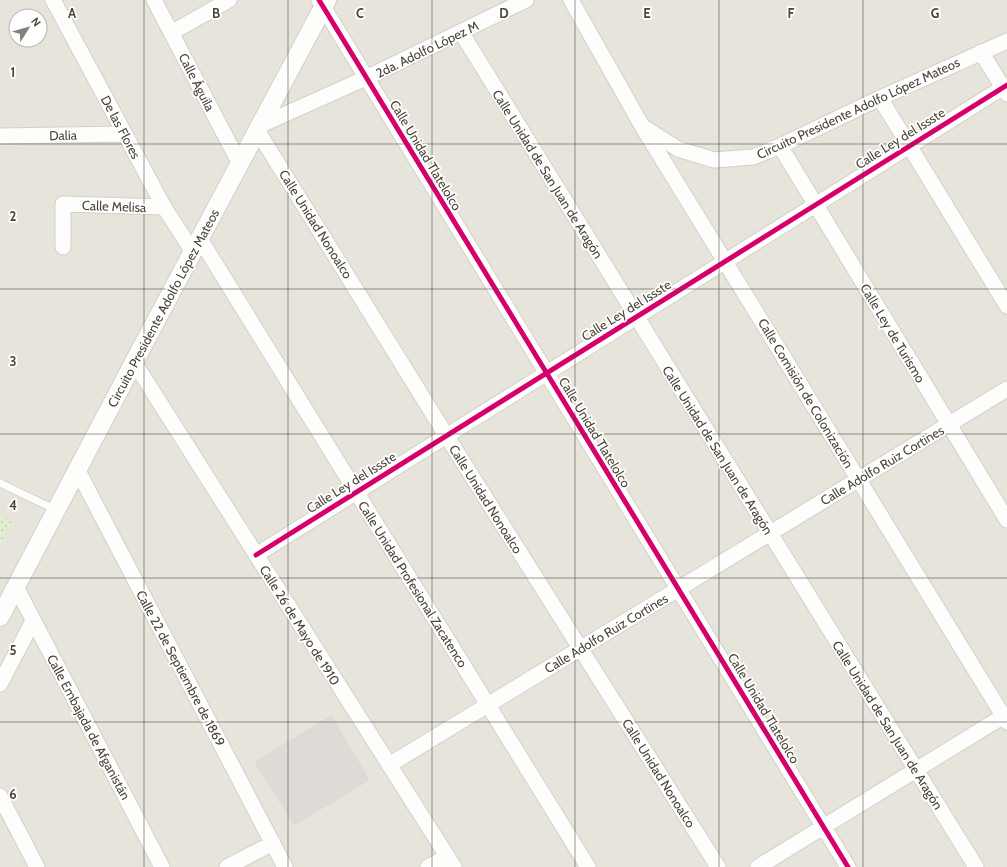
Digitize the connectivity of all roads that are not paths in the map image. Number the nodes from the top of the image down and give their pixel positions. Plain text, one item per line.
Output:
1 (53, 0) edge
2 (154, 0) edge
3 (228, 0) edge
4 (526, 0) edge
5 (571, 0) edge
6 (323, 3) edge
7 (461, 32) junction
8 (172, 33) junction
9 (1007, 41) edge
10 (981, 52) junction
11 (366, 78) junction
12 (1006, 88) edge
13 (880, 98) junction
14 (642, 126) junction
15 (259, 127) junction
16 (125, 134) junction
17 (0, 136) edge
18 (780, 146) junction
19 (909, 146) junction
20 (240, 164) junction
21 (816, 205) junction
22 (164, 207) junction
23 (196, 245) junction
24 (63, 247) dead end
25 (725, 261) junction
26 (1007, 306) edge
27 (636, 317) junction
28 (134, 362) junction
29 (546, 373) junction
30 (1007, 389) edge
31 (949, 425) junction
32 (446, 435) junction
33 (77, 469) junction
34 (858, 479) junction
35 (0, 483) edge
36 (356, 492) junction
37 (56, 510) junction
38 (1007, 520) edge
39 (770, 533) junction
40 (256, 555) junction
41 (16, 587) junction
42 (678, 589) junction
43 (0, 617) edge
44 (33, 621) junction
45 (580, 648) junction
46 (0, 684) edge
47 (488, 705) junction
48 (1006, 718) edge
49 (389, 765) junction
50 (916, 770) junction
51 (0, 796) edge
52 (824, 827) junction
53 (273, 843) junction
54 (450, 862) edge
55 (37, 867) edge
56 (162, 867) edge
57 (227, 867) edge
58 (285, 867) edge
59 (428, 867) edge
60 (588, 867) edge
61 (718, 867) edge
62 (758, 867) edge
63 (848, 867) edge
64 (976, 867) edge

1 - 16 street, De las Flores
2 - 8 street, Calle Águila
3 - 8 street
4 - 7 street, 2da. Adolfo López M
5 - 14 street, Calle Comisión de Colonización
6 - 11 street, Calle Unidad Tlatelolco
6 - 15 street, Circuito Presidente Adolfo López Mateos
7 - 11 street, 2da. Adolfo López M
7 - 27 street, Calle Unidad de San Juan de Aragón
8 - 20 street, Calle Águila
9 - 10 street, Circuito Presidente Adolfo López Mateos
10 - 12 street
10 - 13 street, Circuito Presidente Adolfo López Mateos
11 - 15 street, 2da. Adolfo López M
11 - 29 street, Calle Unidad Tlatelolco
12 - 19 street, Calle Ley del Issste
13 - 18 street, Circuito Presidente Adolfo López Mateos
13 - 19 street
14 - 18 street, Circuito Presidente Adolfo López Mateos
14 - 25 street, Calle Comisión de Colonización
15 - 20 street, Circuito Presidente Adolfo López Mateos
15 - 32 street, Calle Unidad Nonoalco
16 - 17 street, Dalia
16 - 22 street, De las Flores
18 - 21 street, Calle Ley de Turismo
19 - 21 street, Calle Ley del Issste
19 - 26 street
20 - 23 street, Circuito Presidente Adolfo López Mateos
21 - 25 street, Calle Ley del Issste
21 - 31 street, Calle Ley de Turismo
22 - 23 street, De las Flores
22 - 24 street, Calle Melisa
23 - 28 street, Circuito Presidente Adolfo López Mateos
23 - 36 street, Calle Unidad Profesional Zacatenco
25 - 27 street, Calle Ley del Issste
25 - 34 street, Calle Comisión de Colonización
27 - 29 street, Calle Ley del Issste
27 - 39 street, Calle Unidad de San Juan de Aragón
28 - 33 street, Circuito Presidente Adolfo López Mateos
28 - 40 street, Calle 26 de Mayo de 1910
29 - 32 street, Calle Ley del Issste
29 - 42 street, Calle Unidad Tlatelolco
30 - 31 street, Calle Adolfo Ruiz Cortines
31 - 34 street, Calle Adolfo Ruiz Cortines
31 - 38 street, Calle Ley de Turismo
32 - 36 street, Calle Ley del Issste
32 - 45 street, Calle Unidad Nonoalco
33 - 37 street, Circuito Presidente Adolfo López Mateos
33 - 53 street, Calle 22 de Septiembre de 1869
34 - 39 street, Calle Adolfo Ruiz Cortines
34 - 48 street, Calle Comisión de Colonización
35 - 37 lane
36 - 40 street, Calle Ley del Issste
36 - 47 street, Calle Unidad Profesional Zacatenco
37 - 41 street, Circuito Presidente Adolfo López Mateos
39 - 42 street, Calle Adolfo Ruiz Cortines
39 - 50 street, Calle Unidad de San Juan de Aragón
40 - 49 street, Calle 26 de Mayo de 1910
41 - 43 street, Circuito Presidente Adolfo López Mateos
41 - 44 street, Calle Embajada de Afganistán
42 - 45 street, Calle Adolfo Ruiz Cortines
42 - 52 street, Calle Unidad Tlatelolco
44 - 46 street
44 - 56 street, Calle Embajada de Afganistán
45 - 47 street, Calle Adolfo Ruiz Cortines
45 - 61 street, Calle Unidad Nonoalco
47 - 49 street, Calle Adolfo Ruiz Cortines
47 - 60 street, Calle Unidad Profesional Zacatenco
48 - 50 street
49 - 54 street, Calle 26 de Mayo de 1910
50 - 52 street
50 - 64 street, Calle Unidad de San Juan de Aragón
51 - 55 street
52 - 62 street
52 - 63 street, Calle Unidad Tlatelolco
53 - 57 street
53 - 58 street, Calle 22 de Septiembre de 1869
54 - 59 street

